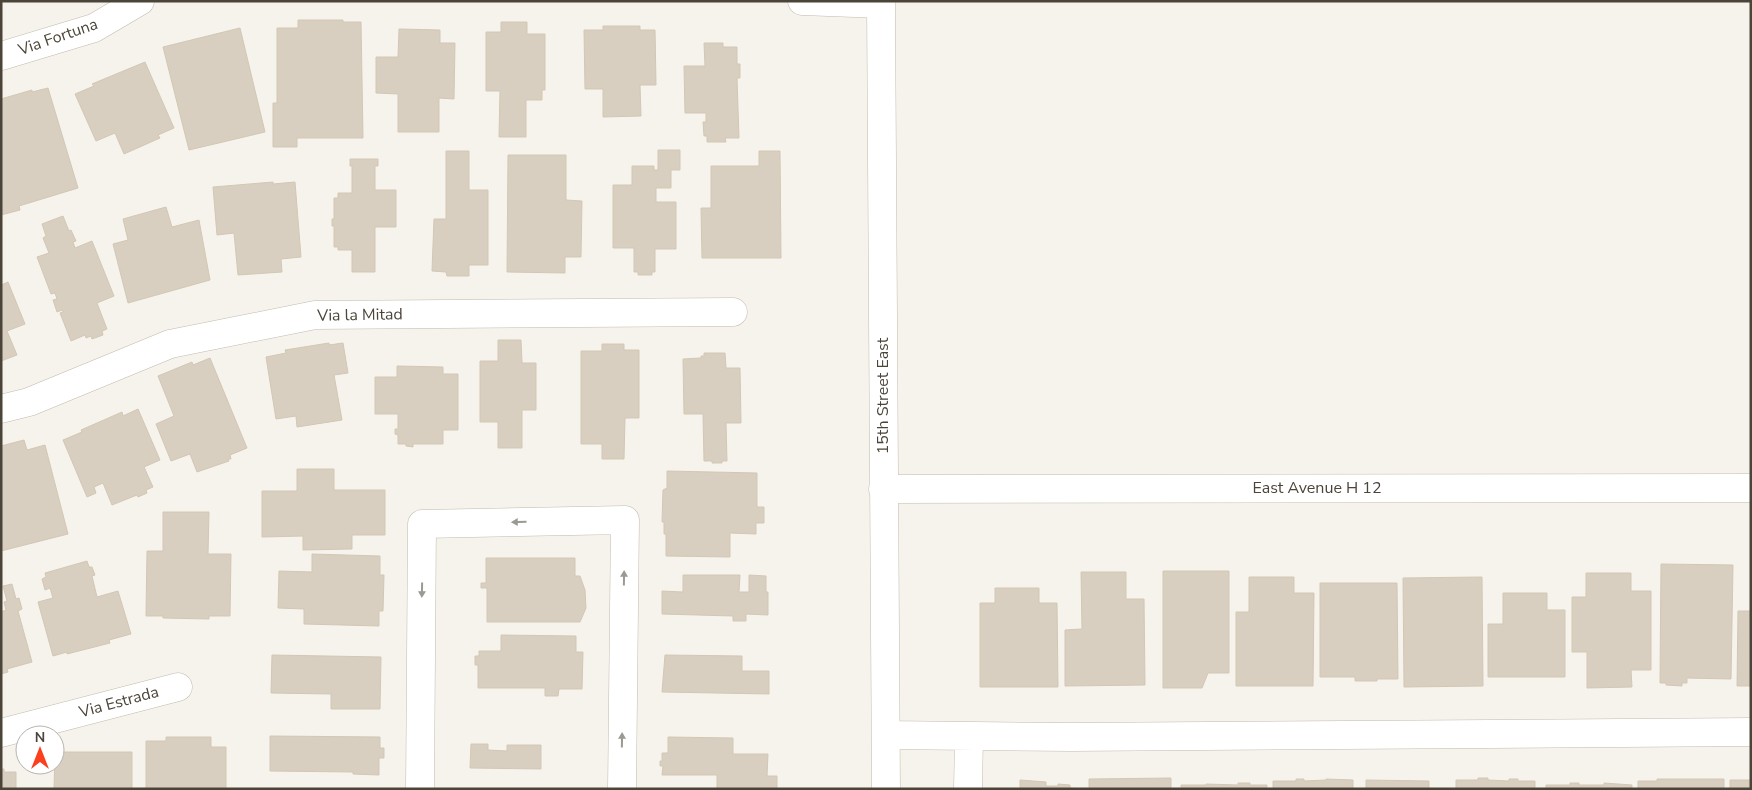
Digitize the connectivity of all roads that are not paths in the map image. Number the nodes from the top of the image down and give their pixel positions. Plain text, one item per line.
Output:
1 (140, 1) edge
2 (802, 1) edge
3 (1, 56) edge
4 (733, 312) dead end
5 (1, 409) edge
6 (1751, 488) edge
7 (883, 489) junction
8 (178, 687) dead end
9 (1751, 732) edge
10 (1, 733) edge
11 (886, 735) junction
12 (969, 736) junction
13 (420, 789) edge
14 (622, 789) edge
15 (886, 789) edge
16 (968, 789) edge

1 - 3 street, Via Fortuna
2 - 7 street, 15th Street East
4 - 5 street, Via la Mitad
6 - 7 street, East Avenue H 12
7 - 11 street, 15th Street East
8 - 10 street, Via Estrada
9 - 12 street
11 - 12 street
11 - 15 street, 15th Street East
12 - 16 street
14 -> 13 street

